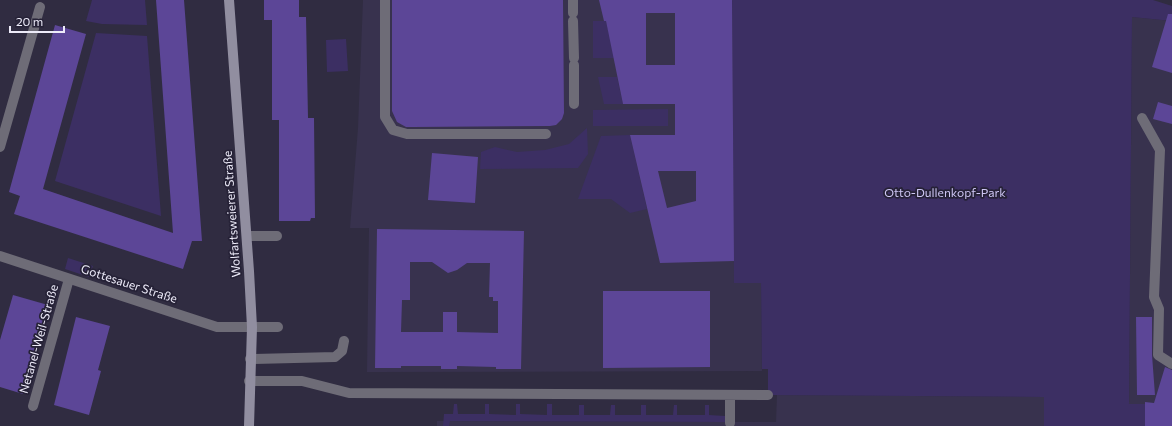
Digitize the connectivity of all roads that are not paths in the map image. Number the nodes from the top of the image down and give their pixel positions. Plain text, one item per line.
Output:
1 (229, 0) edge
2 (385, 0) edge
3 (573, 0) edge
4 (40, 7) dead end
5 (574, 104) dead end
6 (1142, 118) dead end
7 (546, 134) dead end
8 (0, 148) edge
9 (247, 236) junction
10 (277, 236) dead end
11 (0, 256) edge
12 (69, 279) junction
13 (252, 327) junction
14 (278, 327) dead end
15 (344, 341) dead end
16 (250, 359) junction
17 (1172, 364) edge
18 (249, 381) junction
19 (730, 394) junction
20 (768, 395) dead end
21 (33, 406) dead end
22 (730, 423) dead end
23 (249, 426) edge

1 - 9 main road, Wolfartsweierer Straße
2 - 7 street
3 - 5 street
4 - 8 street
6 - 17 street
9 - 10 street
9 - 13 main road, Wolfartsweierer Straße
11 - 12 street, Gottesauer Straße
12 - 13 street, Gottesauer Straße
12 - 21 street, Netanel-Weil-Straße
13 - 14 street, Gottesauer Straße
13 - 16 main road, Wolfartsweierer Straße
15 - 16 street
16 - 18 main road, Wolfartsweierer Straße
18 - 19 street
18 - 23 main road, Wolfartsweierer Straße
19 - 20 street
19 - 22 street

